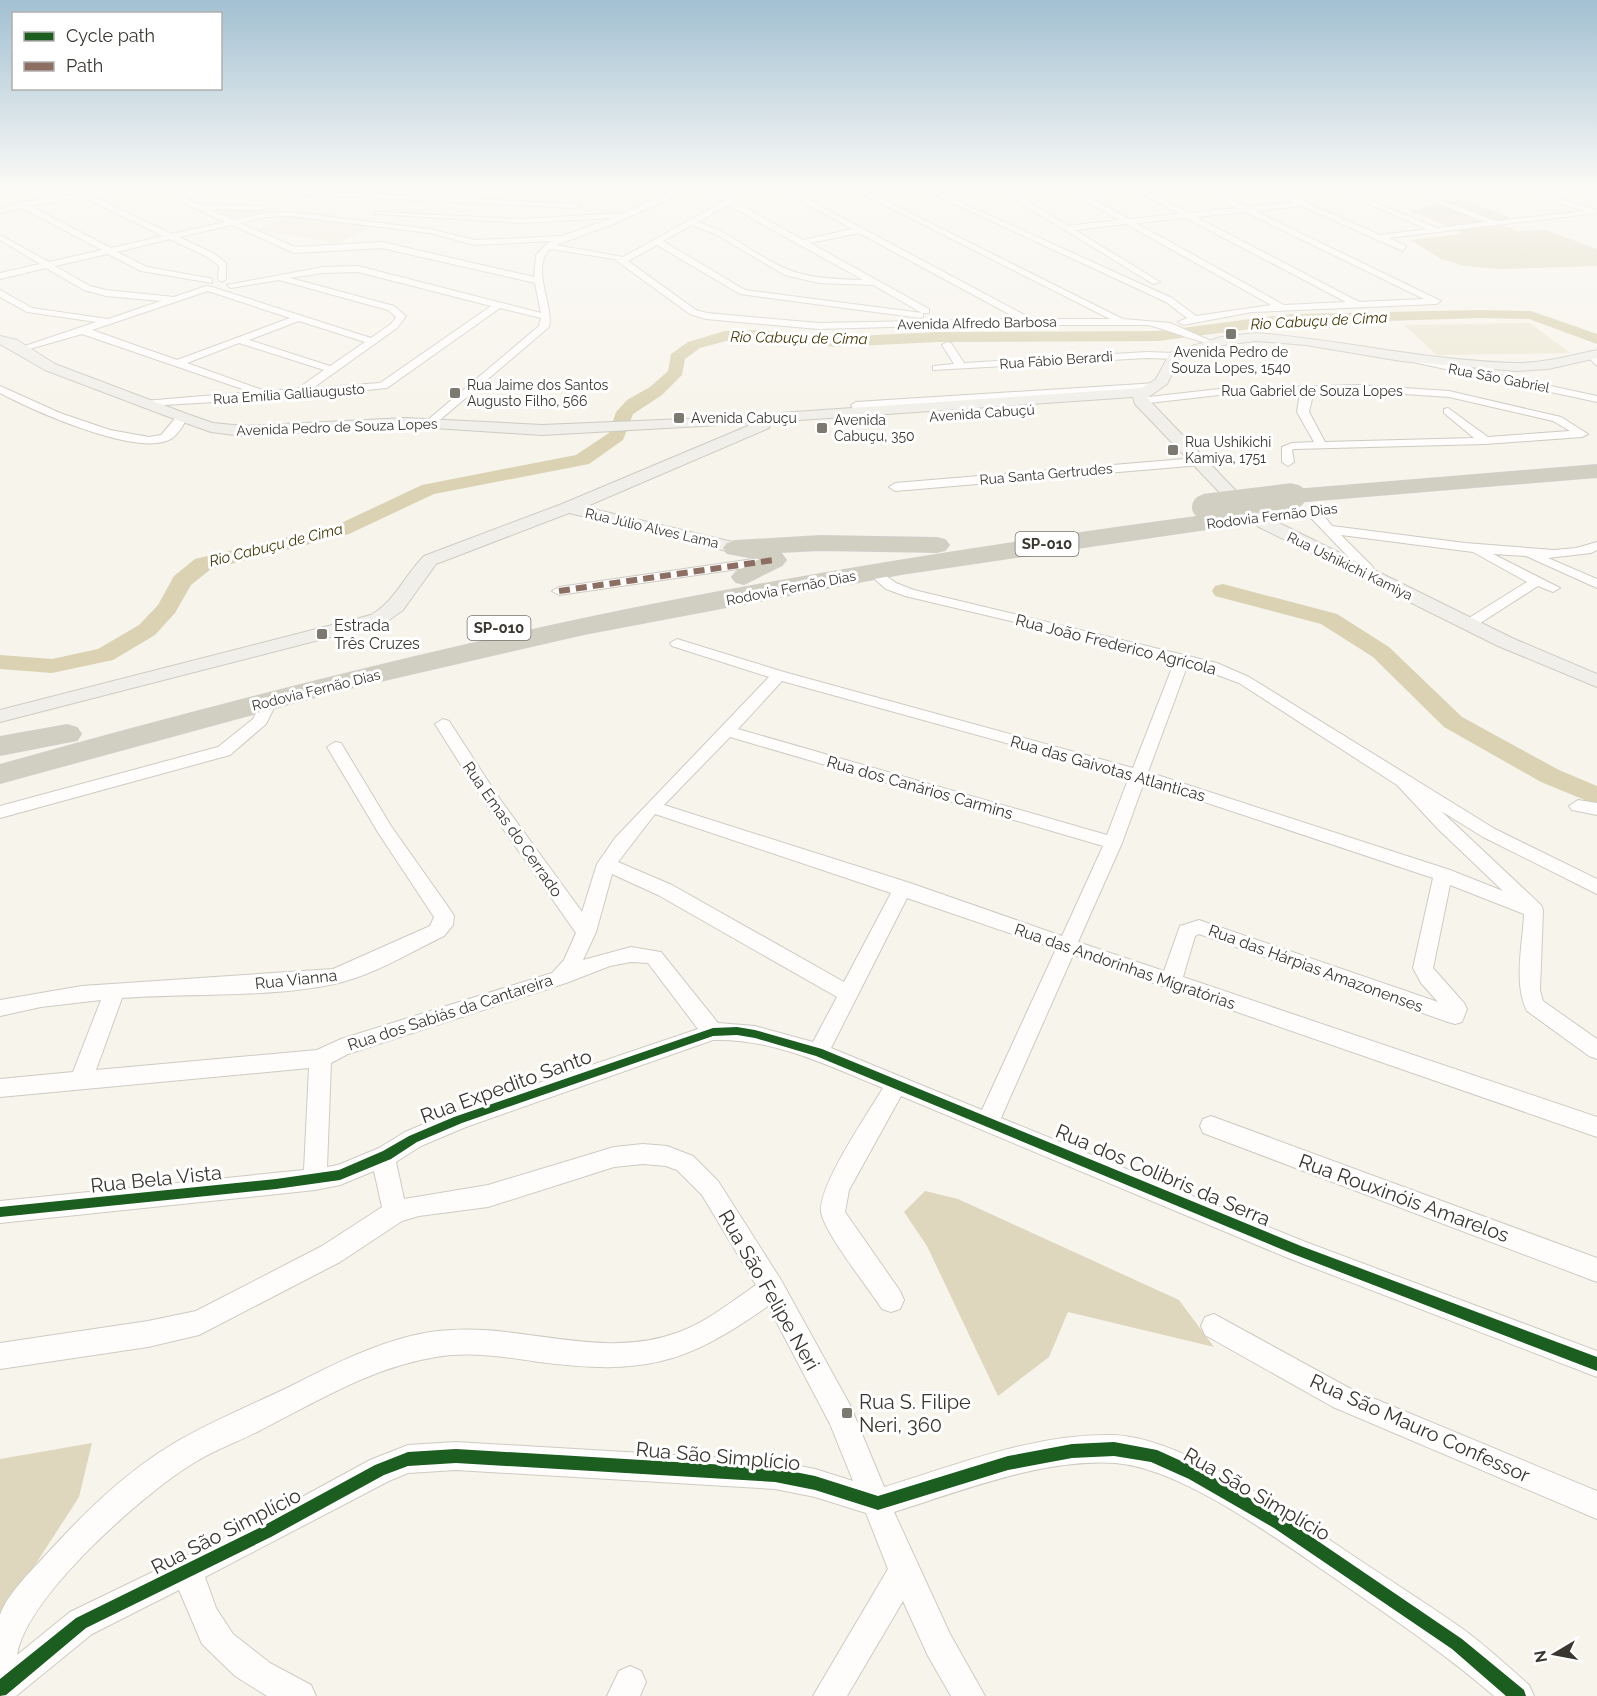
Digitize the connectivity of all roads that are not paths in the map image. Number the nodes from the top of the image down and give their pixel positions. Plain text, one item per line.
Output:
1 (43, 266) edge
2 (50, 266) edge
3 (138, 266) edge
4 (223, 266) edge
5 (474, 266) edge
6 (539, 266) edge
7 (629, 266) edge
8 (701, 266) edge
9 (777, 266) edge
10 (847, 266) edge
11 (927, 266) edge
12 (1012, 266) edge
13 (1080, 266) edge
14 (1095, 266) edge
15 (1130, 266) edge
16 (1207, 266) edge
17 (1286, 266) edge
18 (1363, 266) edge
19 (0, 276) edge
20 (272, 278) junction
21 (228, 281) junction
22 (538, 281) junction
23 (879, 284) junction
24 (209, 287) junction
25 (0, 293) edge
26 (179, 300) junction
27 (1189, 302) dead end
28 (498, 305) junction
29 (1360, 305) junction
30 (1281, 308) junction
31 (1199, 309) dead end
32 (887, 310) junction
33 (1209, 315) junction
34 (547, 317) junction
35 (936, 317) junction
36 (298, 318) junction
37 (1193, 318) junction
38 (114, 321) junction
39 (1122, 321) junction
40 (963, 322) junction
41 (1031, 322) junction
42 (1158, 323) junction
43 (878, 324) junction
44 (1174, 328) junction
45 (84, 331) junction
46 (239, 340) junction
47 (372, 341) junction
48 (1211, 343) junction
49 (43, 344) joint
50 (12, 345) edge
51 (947, 345) dead end
52 (1175, 356) junction
53 (1401, 357) junction
54 (1595, 357) edge
55 (178, 363) junction
56 (961, 366) junction
57 (937, 368) dead end
58 (330, 369) junction
59 (0, 388) edge
60 (1305, 389) junction
61 (1148, 393) junction
62 (297, 394) junction
63 (270, 395) junction
64 (1597, 399) edge
65 (155, 403) junction
66 (927, 408) junction
67 (1448, 411) dead end
68 (182, 417) junction
69 (801, 421) junction
70 (709, 422) junction
71 (430, 423) junction
72 (767, 425) junction
73 (1485, 441) junction
74 (1321, 445) junction
75 (1197, 462) junction
76 (1288, 462) dead end
77 (1597, 471) edge
78 (1597, 484) edge
79 (895, 487) dead end
80 (1301, 506) junction
81 (568, 508) junction
82 (1212, 514) junction
83 (1328, 530) junction
84 (937, 545) junction
85 (1597, 546) edge
86 (735, 548) junction
87 (1475, 548) junction
88 (1526, 552) junction
89 (774, 560) junction
90 (875, 572) junction
91 (1365, 574) junction
92 (744, 577) junction
93 (1537, 581) junction
94 (1597, 585) edge
95 (1553, 588) dead end
96 (559, 591) dead end
97 (1469, 624) junction
98 (677, 643) dead end
99 (1183, 658) junction
100 (779, 675) junction
101 (1597, 681) edge
102 (269, 702) junction
103 (0, 716) edge
104 (442, 724) dead end
105 (728, 731) junction
106 (67, 734) junction
107 (0, 746) edge
108 (336, 747) dead end
109 (0, 754) edge
110 (0, 774) edge
111 (1140, 775) junction
112 (1403, 782) junction
113 (1578, 806) dead end
114 (653, 807) junction
115 (1597, 809) edge
116 (0, 812) edge
117 (1113, 843) junction
118 (606, 864) junction
119 (1443, 875) junction
120 (1597, 887) edge
121 (903, 888) junction
122 (1534, 910) junction
123 (586, 932) junction
124 (1068, 948) junction
125 (559, 978) junction
126 (1171, 982) junction
127 (114, 992) junction
128 (849, 994) junction
129 (0, 1008) edge
130 (713, 1032) junction
131 (1597, 1050) edge
132 (818, 1052) junction
133 (321, 1058) junction
134 (81, 1081) junction
135 (896, 1085) junction
136 (0, 1088) edge
137 (988, 1122) junction
138 (1211, 1126) dead end
139 (1597, 1127) edge
140 (383, 1157) junction
141 (315, 1180) junction
142 (0, 1212) edge
143 (394, 1212) junction
144 (1597, 1270) edge
145 (772, 1288) junction
146 (891, 1300) dead end
147 (1214, 1326) dead end
148 (0, 1356) edge
149 (1597, 1364) edge
150 (878, 1503) junction
151 (1597, 1506) edge
152 (188, 1571) junction
153 (904, 1571) junction
154 (6, 1684) edge
155 (300, 1696) edge
156 (829, 1696) edge
157 (969, 1696) edge
158 (1518, 1696) edge

1 - 19 street
2 - 26 street
3 - 24 street
4 - 21 street
5 - 22 street
6 - 22 street
7 - 43 street, Avenida Alfredo Barbosa
8 - 32 street
9 - 23 street
10 - 23 street
11 - 41 street
12 - 39 street
13 - 42 street
14 - 37 street
15 - 27 street
16 - 30 street
17 - 29 street
18 - 29 street
20 - 21 street
20 - 28 street
20 - 47 street
21 - 24 street
22 - 34 street
23 - 35 street
24 - 26 street
24 - 36 street
25 - 38 street
26 - 38 street
28 - 34 street
28 - 62 street, Rua Emília Galliaugusto
29 - 30 street
30 - 33 street
31 - 33 street
32 - 35 street
32 - 43 street
33 - 37 street
34 - 71 street
35 - 40 street
36 - 46 street
36 - 47 street
37 - 44 street
38 - 45 street
39 - 41 street, Avenida Alfredo Barbosa
39 - 42 street, Avenida Alfredo Barbosa
40 - 41 street, Avenida Alfredo Barbosa
40 - 43 street, Avenida Alfredo Barbosa
42 - 44 street, Avenida Alfredo Barbosa
44 - 48 street, Avenida Alfredo Barbosa
45 - 49 street
45 - 55 street
46 - 55 street
46 - 58 street
47 - 58 street
48 - 52 main road
48 - 53 main road
49 - 50 main road
50 - 65 main road, Avenida Pedro de Souza Lopes
51 - 56 street
52 - 56 street, Rua Fábio Berardi
52 - 61 main road
53 - 54 main road
53 - 64 street, Rua São Gabriel
55 - 63 street
56 - 57 street, Rua Fábio Berardi
58 - 62 street
59 - 68 street
60 - 61 street, Rua Gabriel de Souza Lopes
60 - 73 street, Rua Gabriel de Souza Lopes
60 - 74 street
61 - 66 main road, Avenida Cabuçú
61 - 66 street, Rua Gabriel de Souza Lopes
61 - 75 main road, Rua Ushikichi Kamiya
62 - 63 street, Rua Emília Galliaugusto
63 - 65 street, Rua Emília Galliaugusto
65 - 68 main road, Avenida Pedro de Souza Lopes
66 - 69 main road, Avenida Cabuçú
66 - 69 main road, Avenida Cabuçú
67 - 73 street
68 - 71 main road, Avenida Pedro de Souza Lopes
69 - 72 main road, Avenida Cabuçú
70 - 71 main road, Avenida Pedro de Souza Lopes
70 - 72 main road, Avenida Pedro de Souza Lopes
70 - 72 main road, Avenida Pedro de Souza Lopes
72 - 81 main road
73 - 74 street
74 - 76 street
75 - 79 street, Rua Santa Gertrudes
75 - 91 main road, Rua Ushikichi Kamiya
77 - 80 highway, Rodovia Fernão Dias / SP-010
78 - 80 highway, Rodovia Fernão Dias / SP-010
80 - 82 highway, Rodovia Fernão Dias / SP-010
80 - 83 street
81 - 86 main road, Rua Júlio Alves Lama
81 - 103 main road
82 - 84 highway, Rodovia Fernão Dias / SP-010
82 - 90 highway, Rodovia Fernão Dias / SP-010
83 - 87 street
83 - 91 street
84 - 86 highway
84 - 92 highway, Rodovia Fernão Dias / SP-010
85 - 88 street
86 - 89 highway
87 - 88 street
87 - 93 street
88 - 94 street
89 - 92 highway
89 - 96 street
90 - 99 street, Rua João Frederico Agrícola
90 - 102 highway, Rodovia Fernão Dias / SP-010
91 - 97 main road, Rua Ushikichi Kamiya
92 - 106 highway, Rodovia Fernão Dias / SP-010
93 - 95 street
93 - 97 street
97 - 101 main road, Rua Ushikichi Kamiya
98 - 100 street, Rua das Gaivotas Atlanticas
99 - 111 street
99 - 112 street, Rua João Frederico Agrícola
100 - 105 street, Rua dos Sabiás da Cantareira
100 - 111 street, Rua das Gaivotas Atlanticas
102 - 110 highway, Rodovia Fernão Dias / SP-010
102 - 116 street
104 - 123 street, Rua Emas do Cerrado
105 - 114 street, Rua dos Sabiás da Cantareira
105 - 117 street, Rua dos Canários Carmins
106 - 107 highway
106 - 109 highway, Rodovia Fernão Dias / SP-010
108 - 127 street, Rua Vianna
111 - 117 street
111 - 119 street, Rua das Gaivotas Atlanticas
112 - 120 street
112 - 122 street, Rua João Frederico Agrícola
113 - 115 street
114 - 118 street, Rua dos Sabiás da Cantareira
114 - 121 street, Rua das Andorinhas Migratórias
117 - 124 street
118 - 123 street, Rua dos Sabiás da Cantareira
118 - 128 street
119 - 122 street, Rua das Gaivotas Atlanticas
119 - 126 street, Rua das Hárpias Amazonenses
121 - 124 street, Rua das Andorinhas Migratórias
121 - 128 street
122 - 131 street
123 - 125 street, Rua dos Sabiás da Cantareira
124 - 126 street, Rua das Andorinhas Migratórias
124 - 137 street
125 - 130 street
125 - 133 street, Rua dos Sabiás da Cantareira
126 - 139 street, Rua das Andorinhas Migratórias
127 - 129 street, Rua Vianna
127 - 134 street
128 - 132 street
130 - 132 street, Rua dos Colibris da Serra
130 - 140 street, Rua Expedito Santo
132 - 135 street, Rua dos Colibris da Serra
133 - 134 street, Rua dos Sabiás da Cantareira
133 - 141 street
134 - 136 street, Rua dos Sabiás da Cantareira
135 - 137 street, Rua dos Colibris da Serra
135 - 146 street
137 - 149 street, Rua dos Colibris da Serra
138 - 144 street, Rua Rouxinóis Amarelos
140 - 141 street, Rua Expedito Santo
140 - 143 street
141 - 142 street, Rua Bela Vista
143 - 145 street, Rua São Felipe Neri
143 - 148 street, Rua São Felipe Neri
145 - 150 street, Rua São Felipe Neri
145 - 154 street
147 - 151 street, Rua São Mauro Confessor
150 - 152 street, Rua São Simplício
150 - 153 street, Rua São Felipe Neri
150 - 158 street, Rua São Simplício
152 - 154 street, Rua São Simplício
152 - 155 street
153 - 156 street
153 - 157 street, Rua São Felipe Neri

